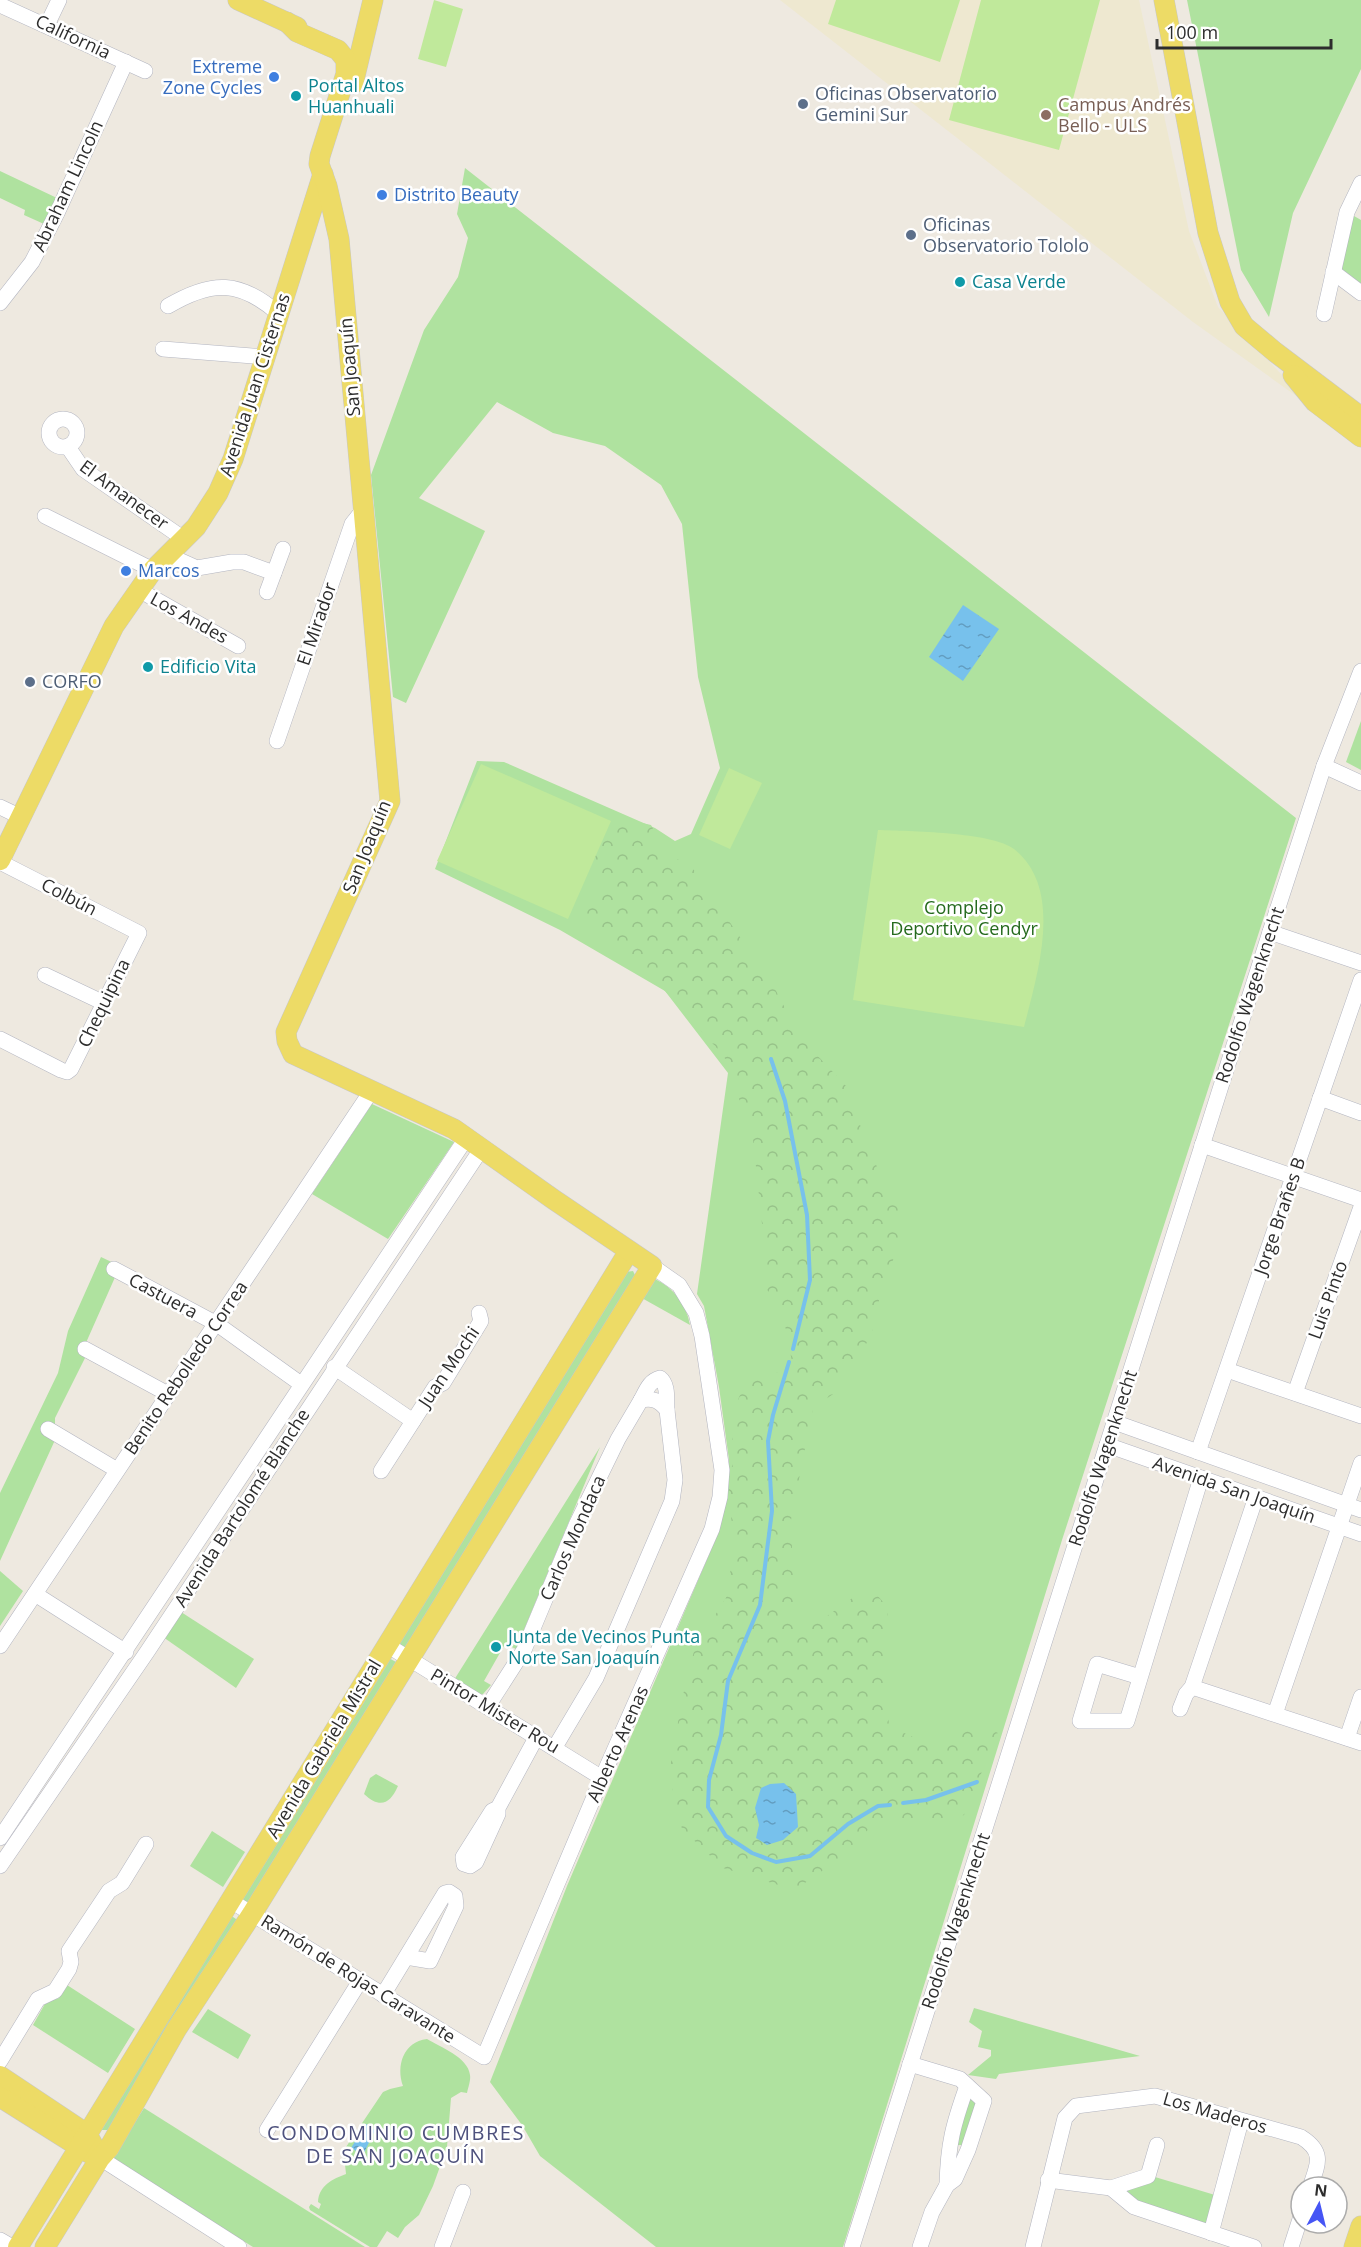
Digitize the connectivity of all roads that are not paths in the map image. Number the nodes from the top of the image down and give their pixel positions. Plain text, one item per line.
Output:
1 (59, 0) edge
2 (238, 0) edge
3 (261, 0) edge
4 (373, 0) edge
5 (1164, 0) edge
6 (0, 5) edge
7 (281, 19) junction
8 (47, 25) junction
9 (126, 62) junction
10 (353, 62) junction
11 (145, 71) dead end
12 (322, 176) junction
13 (1361, 183) edge
14 (1347, 212) junction
15 (1361, 220) edge
16 (1333, 272) junction
17 (1361, 293) edge
18 (0, 303) edge
19 (168, 306) dead end
20 (279, 314) junction
21 (1324, 314) dead end
22 (163, 349) dead end
23 (1275, 352) junction
24 (265, 357) junction
25 (1361, 417) edge
26 (1361, 437) edge
27 (68, 447) dead end
28 (363, 510) junction
29 (45, 516) dead end
30 (184, 538) junction
31 (283, 549) dead end
32 (168, 555) junction
33 (153, 570) junction
34 (274, 573) junction
35 (139, 590) junction
36 (267, 592) dead end
37 (238, 646) dead end
38 (1361, 671) edge
39 (277, 741) dead end
40 (1324, 766) junction
41 (1361, 783) edge
42 (0, 807) edge
43 (21, 817) junction
44 (0, 861) edge
45 (1270, 932) junction
46 (139, 933) joint
47 (1361, 963) edge
48 (45, 975) dead end
49 (1361, 980) edge
50 (104, 1003) junction
51 (0, 1039) edge
52 (372, 1090) junction
53 (1320, 1098) junction
54 (1361, 1113) edge
55 (475, 1143) junction
56 (1202, 1145) junction
57 (1293, 1177) junction
58 (1361, 1200) edge
59 (1361, 1207) edge
60 (629, 1251) junction
61 (652, 1266) junction
62 (114, 1269) dead end
63 (479, 1313) dead end
64 (216, 1324) junction
65 (85, 1350) dead end
66 (334, 1367) junction
67 (1227, 1370) junction
68 (302, 1384) junction
69 (168, 1394) junction
70 (1295, 1394) junction
71 (641, 1400) junction
72 (667, 1410) junction
73 (1361, 1416) edge
74 (413, 1420) junction
75 (1114, 1422) junction
76 (48, 1429) dead end
77 (1107, 1445) junction
78 (1198, 1452) junction
79 (1361, 1463) edge
80 (117, 1470) junction
81 (381, 1471) dead end
82 (1201, 1478) junction
83 (1256, 1497) junction
84 (1354, 1507) edge
85 (1340, 1526) junction
86 (1361, 1534) edge
87 (35, 1594) junction
88 (387, 1645) junction
89 (0, 1646) edge
90 (126, 1652) junction
91 (409, 1659) junction
92 (1140, 1677) junction
93 (1192, 1687) junction
94 (1361, 1697) edge
95 (489, 1706) junction
96 (1180, 1709) dead end
97 (1275, 1714) junction
98 (537, 1736) junction
99 (1354, 1740) edge
100 (555, 1747) junction
101 (602, 1778) junction
102 (498, 1808) dead end
103 (0, 1838) edge
104 (146, 1845) dead end
105 (0, 1866) edge
106 (231, 1901) junction
107 (252, 1914) junction
108 (406, 1957) dead end
109 (360, 1980) junction
110 (383, 1995) junction
111 (484, 2057) joint
112 (0, 2061) edge
113 (910, 2064) junction
114 (0, 2076) edge
115 (967, 2086) junction
116 (0, 2097) edge
117 (1241, 2121) junction
118 (267, 2130) dead end
119 (83, 2141) junction
120 (949, 2145) junction
121 (1157, 2145) dead end
122 (968, 2150) junction
123 (100, 2158) junction
124 (1315, 2175) edge
125 (1048, 2180) junction
126 (947, 2185) junction
127 (1111, 2188) junction
128 (463, 2192) dead end
129 (1361, 2226) edge
130 (1211, 2233) junction
131 (0, 2240) edge
132 (237, 2246) edge
133 (12, 2247) edge
134 (18, 2247) edge
135 (45, 2247) edge
136 (442, 2247) edge
137 (852, 2247) edge
138 (920, 2247) edge
139 (1033, 2247) edge
140 (1254, 2247) edge
141 (1354, 2247) edge

1 - 8 street
2 - 7 main road
3 - 7 main road
4 - 10 main road, Avenida Juan Cisternas
5 - 23 main road
6 - 8 street, California
7 - 10 main road
8 - 9 street, California
9 - 11 street, California
9 - 18 street, Abraham Lincoln
10 - 12 main road, Avenida Juan Cisternas
12 - 20 main road, Avenida Juan Cisternas
12 - 28 main road, San Joaquín
13 - 14 street
14 - 15 street
14 - 16 street
16 - 17 street
16 - 21 street
19 - 20 street
20 - 24 main road, Avenida Juan Cisternas
22 - 24 street
23 - 25 main road
23 - 26 main road
24 - 30 main road, Avenida Juan Cisternas
27 - 30 street, El Amanecer
28 - 39 street, El Mirador
28 - 52 main road, San Joaquín
29 - 33 street
30 - 32 main road, Avenida Juan Cisternas
31 - 34 street
32 - 33 main road, Avenida Juan Cisternas
32 - 34 street
33 - 35 main road, Avenida Juan Cisternas
34 - 36 street
35 - 37 street, Los Andes
35 - 43 main road, Avenida Juan Cisternas
38 - 40 street, Rodolfo Wagenknecht
40 - 41 street
40 - 45 street, Rodolfo Wagenknecht
42 - 43 street
43 - 44 main road, Avenida Juan Cisternas
44 - 46 street, Colbún
45 - 47 street
45 - 56 street, Rodolfo Wagenknecht
46 - 50 street, Chequipina
48 - 50 street
49 - 53 street, Jorge Brañes B
50 - 51 street, Chequipina
52 - 55 main road, San Joaquín
52 - 64 street, Benito Rebolledo Correa
53 - 54 street
53 - 57 street, Jorge Brañes B
55 - 60 main road, San Joaquín
55 - 66 street, Avenida Bartolomé Blanche
55 - 68 street, Avenida Bartolomé Blanche
56 - 57 street
56 - 75 street, Rodolfo Wagenknecht
57 - 58 street
57 - 67 street, Jorge Brañes B
59 - 70 street, Luis Pinto
60 - 61 main road, San Joaquín
60 - 88 main road, Avenida Gabriela Mistral
61 - 91 main road, Avenida Gabriela Mistral
61 - 101 street, Alberto Arenas
62 - 64 street, Castuera
63 - 74 street, Juan Mochi
64 - 68 street, Castuera
64 - 69 street, Benito Rebolledo Correa
65 - 69 street
66 - 74 street, Juan Mochi
66 - 105 street, Avenida Bartolomé Blanche
67 - 70 street
67 - 78 street, Jorge Brañes B
68 - 90 street, Avenida Bartolomé Blanche
69 - 80 street, Benito Rebolledo Correa
70 - 73 street
71 - 72 street
71 - 72 street, Carlos Mondaca
71 - 95 street, Carlos Mondaca
72 - 100 street, Carlos Mondaca
74 - 81 street, Juan Mochi
75 - 77 street, Rodolfo Wagenknecht
75 - 78 street, Avenida San Joaquín
76 - 80 street
77 - 82 street, Avenida San Joaquín
77 - 113 street, Rodolfo Wagenknecht
78 - 84 street, Avenida San Joaquín
79 - 84 street
80 - 87 street, Benito Rebolledo Correa
82 - 83 street, Avenida San Joaquín
82 - 92 street
83 - 85 street, Avenida San Joaquín
83 - 93 street
84 - 85 street
85 - 86 street, Avenida San Joaquín
85 - 97 street
87 - 89 street, Benito Rebolledo Correa
87 - 90 street
88 - 91 street, Pintor Mister Rou
88 - 106 main road, Avenida Gabriela Mistral
90 - 103 street, Avenida Bartolomé Blanche
91 - 95 street, Pintor Mister Rou
91 - 107 main road, Avenida Gabriela Mistral
92 - 92 street
93 - 96 street
93 - 97 street
94 - 99 street
95 - 98 street, Pintor Mister Rou
97 - 99 street
98 - 100 street, Pintor Mister Rou
98 - 102 street
100 - 101 street, Pintor Mister Rou
101 - 111 street, Alberto Arenas
104 - 112 street
106 - 107 street, Ramón de Rojas Caravante
106 - 119 main road, Avenida Gabriela Mistral
107 - 109 street, Ramón de Rojas Caravante
107 - 123 main road, Avenida Gabriela Mistral
108 - 110 street
109 - 110 street, Ramón de Rojas Caravante
109 - 118 street
110 - 111 street, Ramón de Rojas Caravante
113 - 115 street
113 - 137 street, Rodolfo Wagenknecht
114 - 119 main road
115 - 120 street
115 - 122 street
116 - 119 main road
117 - 124 street, Los Maderos
117 - 125 street, Los Maderos
117 - 130 street
119 - 123 main road
119 - 134 main road, Avenida Gabriela Mistral
120 - 122 street
120 - 126 street
121 - 127 street
122 - 126 street
123 - 132 street
123 - 135 main road, Avenida Gabriela Mistral
125 - 127 street
125 - 139 street, Los Maderos
126 - 138 street
127 - 130 street
128 - 136 street
129 - 141 main road
130 - 140 street
131 - 133 street

